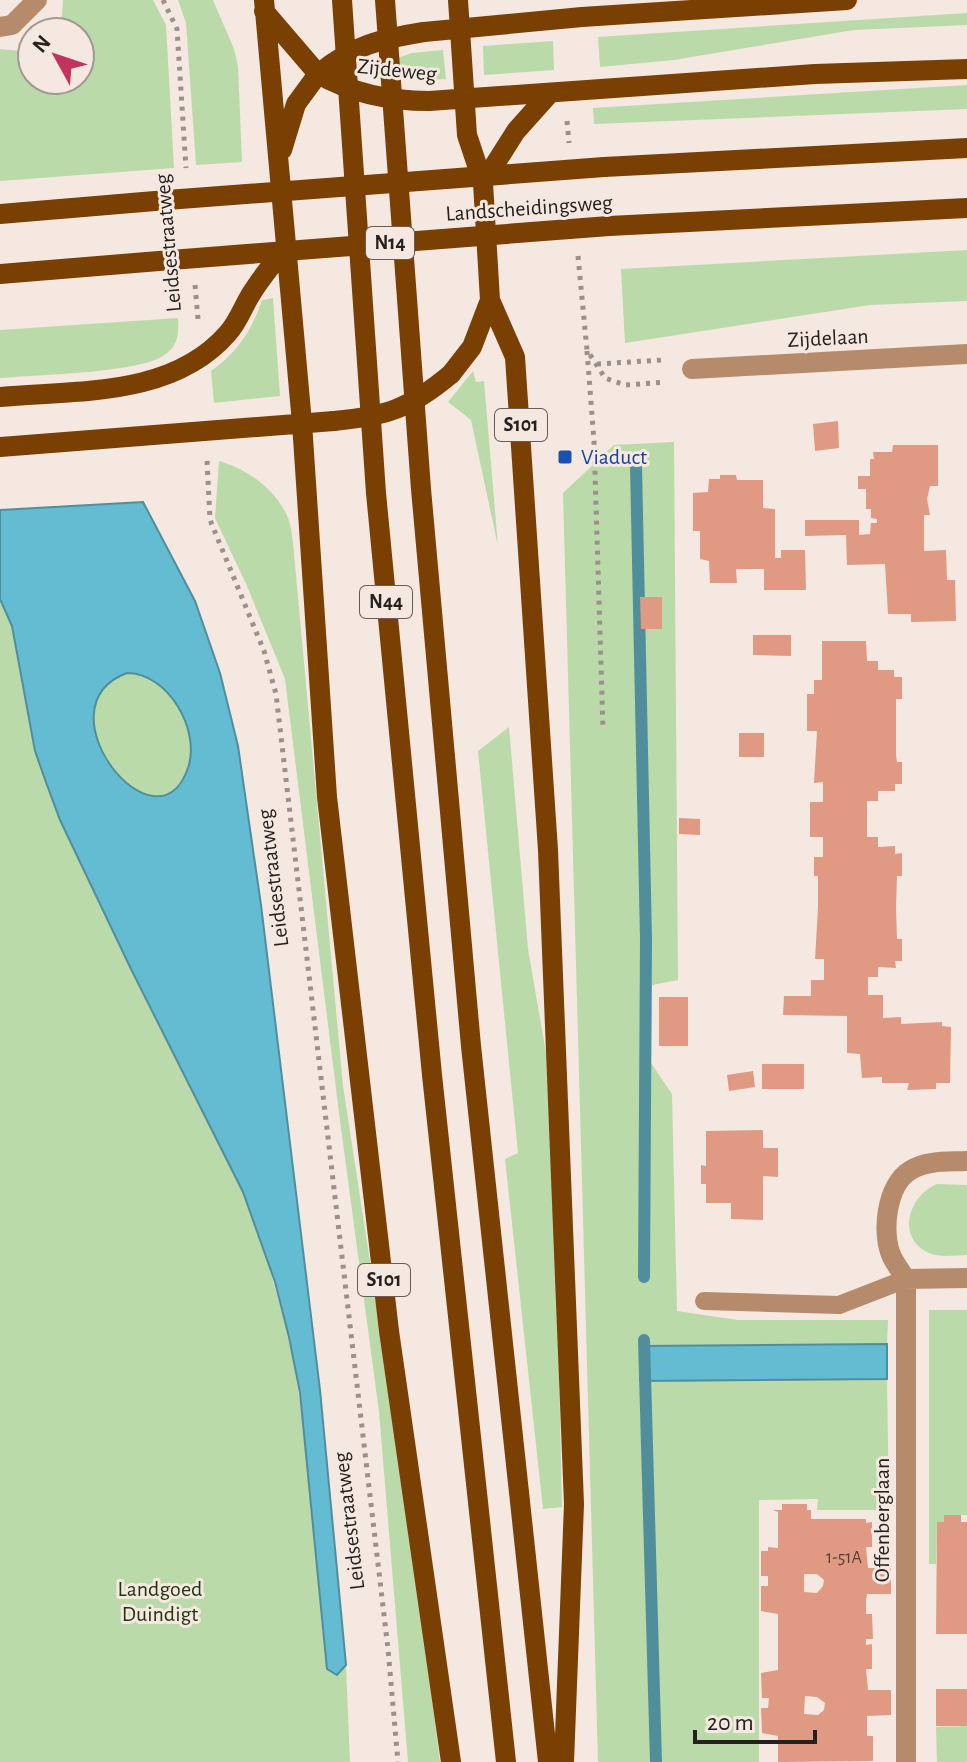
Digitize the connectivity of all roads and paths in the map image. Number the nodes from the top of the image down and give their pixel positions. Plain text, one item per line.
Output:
1 (37, 0) edge
2 (163, 0) edge
3 (342, 0) edge
4 (385, 0) edge
5 (458, 0) edge
6 (847, 0) edge
7 (264, 5) edge
8 (0, 27) edge
9 (460, 29) junction
10 (967, 69) edge
11 (312, 73) junction
12 (550, 93) junction
13 (465, 97) junction
14 (967, 148) edge
15 (278, 168) junction
16 (186, 175) dead end
17 (483, 183) junction
18 (967, 208) edge
19 (0, 214) edge
20 (286, 247) junction
21 (0, 274) edge
22 (195, 284) dead end
23 (490, 300) junction
24 (587, 350) dead end
25 (967, 354) edge
26 (200, 359) junction
27 (692, 369) junction
28 (0, 397) edge
29 (302, 423) junction
30 (204, 432) junction
31 (0, 447) edge
32 (603, 729) dead end
33 (967, 1161) edge
34 (967, 1278) edge
35 (906, 1279) junction
36 (704, 1301) dead end
37 (398, 1762) edge
38 (451, 1762) edge
39 (506, 1762) edge
40 (548, 1762) edge
41 (564, 1762) edge
42 (906, 1762) edge

1 - 8 street
2 - 16 path, Leidsestraatweg
3 - 39 main road, N44
4 - 40 main road, N44
5 - 9 main road
6 - 9 main road, Zijdeweg
7 - 11 main road
7 - 15 main road
9 - 11 main road, Zijdeweg, bridge
9 - 13 main road
10 - 12 main road, Zijdeweg
11 - 13 main road, Zijdeweg, bridge
11 - 15 main road
12 - 13 main road, Zijdeweg
12 - 17 main road
13 - 17 main road
14 - 19 main road, Landscheidingsweg, bridge
15 - 20 main road
17 - 23 main road
18 - 21 main road, Landscheidingsweg / N14, bridge
20 - 26 main road
20 - 29 main road
22 - 26 path, Leidsestraatweg
23 - 29 main road, bridge
23 - 41 main road, S101
24 - 32 path
25 - 27 street, Zijdelaan
26 - 28 main road
27 - 27 path
29 - 30 main road
29 - 38 main road, S101
30 - 31 main road
30 - 37 path, Leidsestraatweg
33 - 35 street, Offenberglaan
34 - 35 street
35 - 36 lane
35 - 42 street, Offenberglaan

